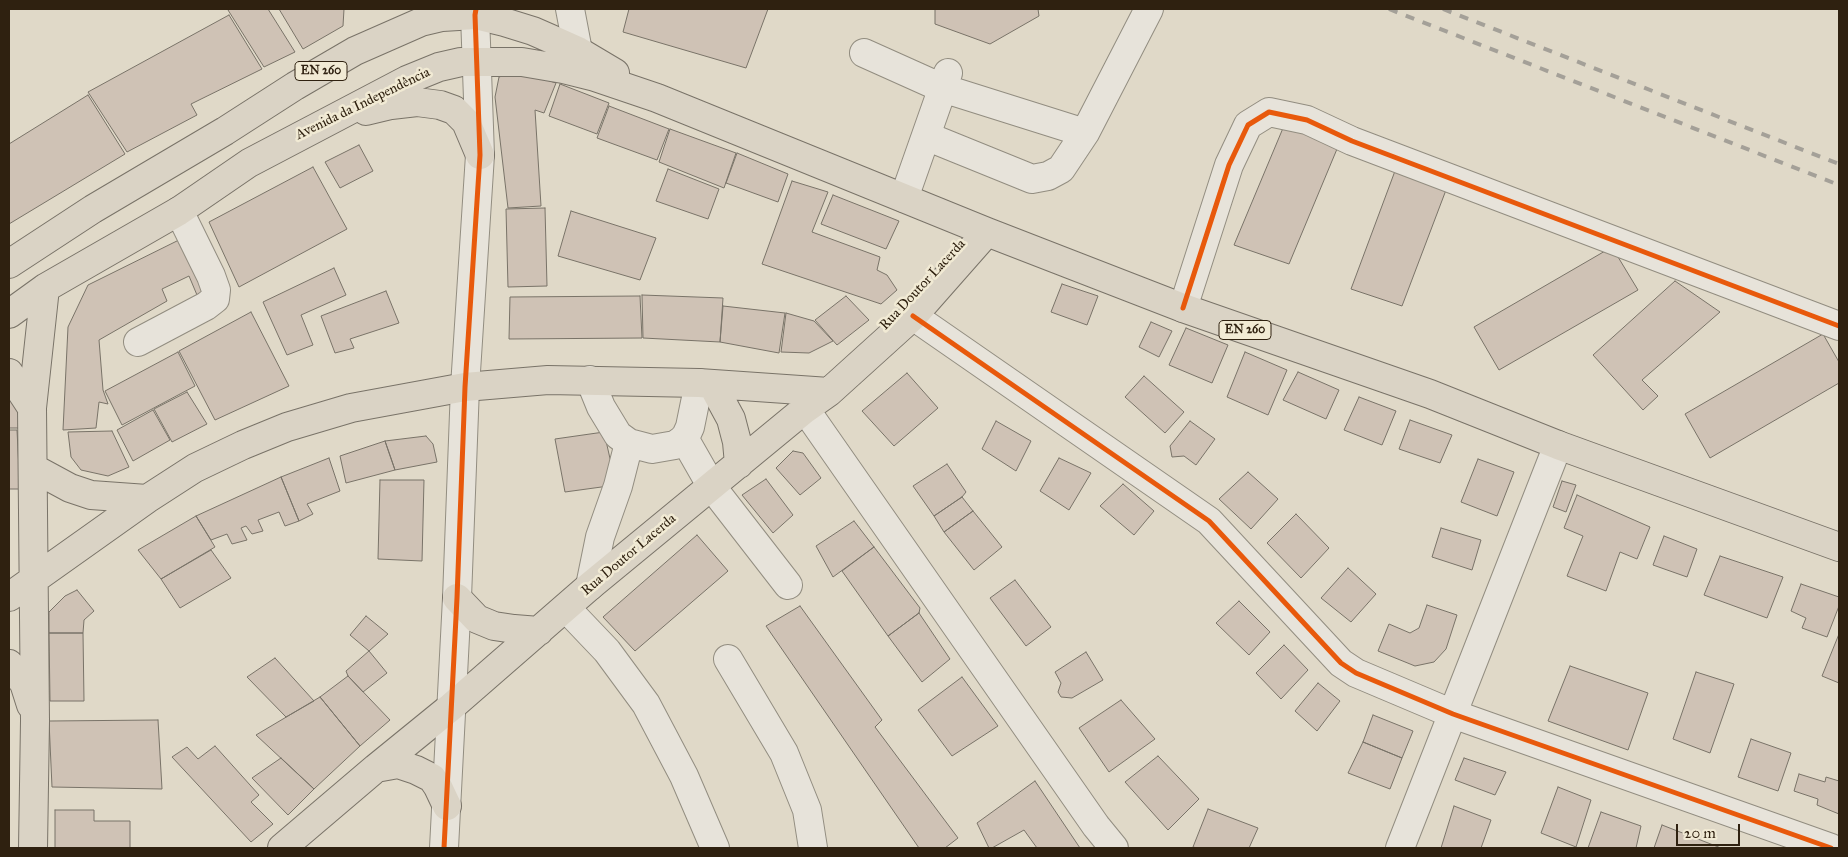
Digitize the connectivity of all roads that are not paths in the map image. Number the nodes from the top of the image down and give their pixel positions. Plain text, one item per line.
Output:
1 (570, 9) edge
2 (1149, 9) edge
3 (476, 12) edge
4 (578, 51) junction
5 (864, 53) dead end
6 (477, 61) junction
7 (946, 80) junction
8 (657, 98) junction
9 (335, 118) junction
10 (225, 131) junction
11 (1085, 133) junction
12 (926, 136) junction
13 (480, 155) junction
14 (249, 163) junction
15 (904, 198) junction
16 (179, 211) junction
17 (987, 232) junction
18 (9, 264) edge
19 (45, 288) junction
20 (1183, 308) junction
21 (9, 314) edge
22 (913, 316) junction
23 (1839, 326) edge
24 (138, 342) dead end
25 (9, 373) edge
26 (590, 380) junction
27 (706, 383) junction
28 (465, 387) junction
29 (829, 392) junction
30 (32, 408) junction
31 (805, 409) junction
32 (684, 438) junction
33 (629, 442) junction
34 (1558, 445) junction
35 (739, 464) junction
36 (33, 468) junction
37 (712, 487) junction
38 (147, 499) junction
39 (1839, 548) edge
40 (33, 579) junction
41 (788, 585) dead end
42 (590, 586) junction
43 (9, 597) edge
44 (457, 598) junction
45 (566, 608) junction
46 (539, 630) junction
47 (728, 659) dead end
48 (9, 664) edge
49 (451, 707) junction
50 (1453, 714) junction
51 (35, 721) junction
52 (376, 768) junction
53 (447, 806) junction
54 (33, 848) edge
55 (282, 848) edge
56 (444, 848) edge
57 (715, 848) edge
58 (813, 848) edge
59 (1114, 848) edge
60 (1400, 848) edge
61 (1831, 848) edge

1 - 4 street
2 - 11 street
3 - 4 main road, EN 260
3 - 6 street
3 - 10 main road, EN 260
4 - 8 main road, EN 260
5 - 7 street
6 - 8 main road, Avenida da Independência / EN 260
6 - 9 main road, Avenida da Independência / EN 260
6 - 13 street
7 - 11 street
7 - 12 street
8 - 15 main road, EN 260
9 - 13 main road
9 - 14 main road, Avenida da Independência / EN 260
10 - 14 main road
10 - 18 main road, EN 260
11 - 12 street
12 - 15 street
13 - 28 street
14 - 16 main road, Avenida da Independência / EN 260
15 - 17 main road, EN 260
16 - 19 main road, Avenida da Independência / EN 260
16 - 24 street
17 - 20 main road, EN 260
17 - 22 main road, Rua Doutor Lacerda
19 - 21 main road, Avenida da Independência / EN 260
19 - 30 main road
20 - 23 street
20 - 34 main road, EN 260
22 - 29 main road, Rua Doutor Lacerda
22 - 50 street
25 - 30 main road
26 - 27 main road
26 - 28 main road
26 - 33 street
27 - 29 main road
27 - 32 street
27 - 35 main road
28 - 38 main road
28 - 44 street
29 - 31 main road, Rua Doutor Lacerda
30 - 36 main road
31 - 35 main road, Rua Doutor Lacerda
31 - 59 street
32 - 33 street
32 - 37 street
33 - 42 street
34 - 39 main road, EN 260
34 - 50 street
35 - 37 main road, Rua Doutor Lacerda
36 - 38 main road
36 - 40 main road
37 - 41 street
37 - 42 main road, Rua Doutor Lacerda
38 - 40 main road
40 - 43 main road
40 - 51 main road
42 - 45 main road, Rua Doutor Lacerda
44 - 46 main road
44 - 49 street
45 - 46 main road, Rua Doutor Lacerda
45 - 57 street
46 - 49 main road, Rua Doutor Lacerda
47 - 58 street
48 - 51 main road
49 - 52 main road, Rua Doutor Lacerda
49 - 53 street
50 - 60 street
50 - 61 street
51 - 54 main road
52 - 53 main road
52 - 55 main road, Rua Doutor Lacerda
53 - 56 street

